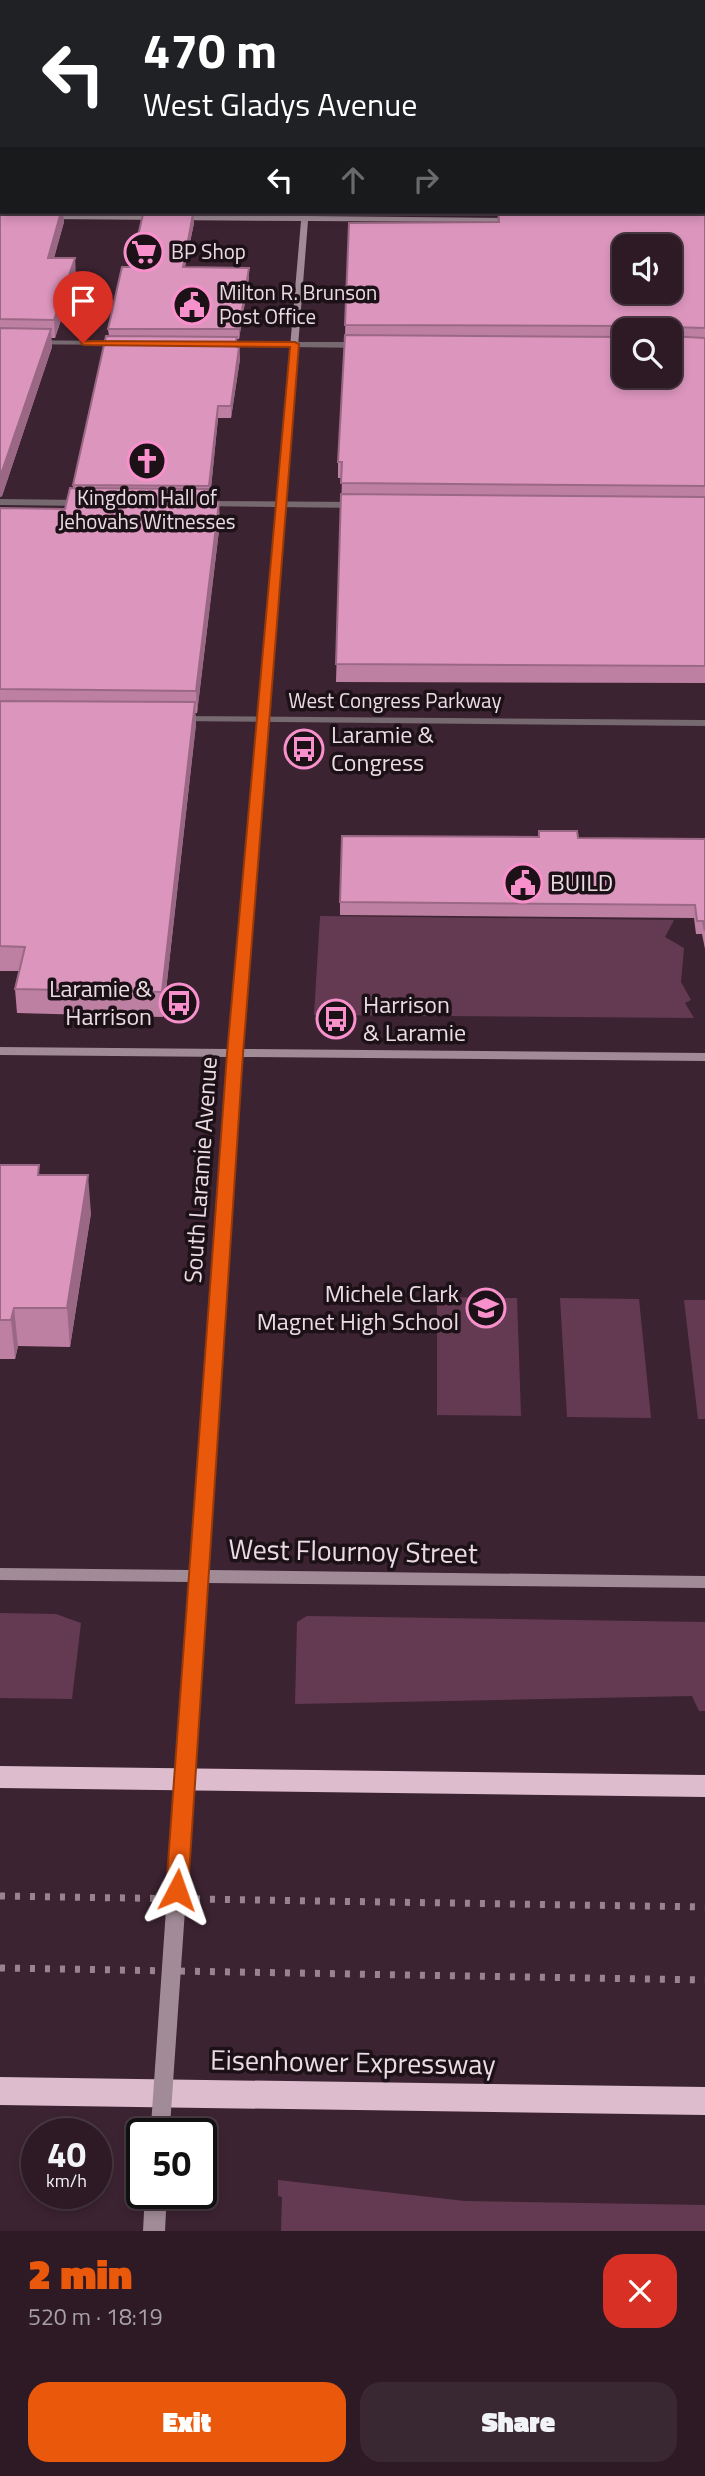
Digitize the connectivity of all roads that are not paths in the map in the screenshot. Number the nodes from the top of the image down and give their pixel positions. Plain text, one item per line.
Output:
1 (305, 215) edge
2 (38, 217) edge
3 (530, 220) edge
4 (0, 342) edge
5 (137, 343) edge
6 (205, 344) edge
7 (295, 344) junction
8 (371, 345) edge
9 (0, 502) edge
10 (90, 503) edge
11 (185, 503) edge
12 (281, 504) junction
13 (370, 505) edge
14 (161, 718) edge
15 (264, 719) junction
16 (705, 723) edge
17 (0, 1051) edge
18 (235, 1054) junction
19 (705, 1057) edge
20 (0, 1574) edge
21 (199, 1576) junction
22 (705, 1582) edge
23 (0, 1777) edge
24 (705, 1786) edge
25 (0, 2091) edge
26 (705, 2101) edge
27 (161, 2118) edge
28 (155, 2209) edge
29 (153, 2231) edge

1 - 2 street
1 - 3 street
1 - 7 street, South Laramie Avenue
4 - 5 street
6 - 7 street
7 - 8 street
7 - 12 street, South Laramie Avenue
9 - 10 street
11 - 12 street
12 - 13 street
12 - 15 street, South Laramie Avenue
14 - 15 street, West Congress Parkway
15 - 16 street, West Congress Parkway
15 - 18 street, South Laramie Avenue
17 - 18 street
18 - 19 street
18 - 21 street, South Laramie Avenue
20 - 21 street, West Flournoy Street
21 - 22 street, West Flournoy Street
21 - 27 street, South Laramie Avenue, bridge
23 - 24 highway
25 - 26 highway, Eisenhower Expressway
28 - 29 street

